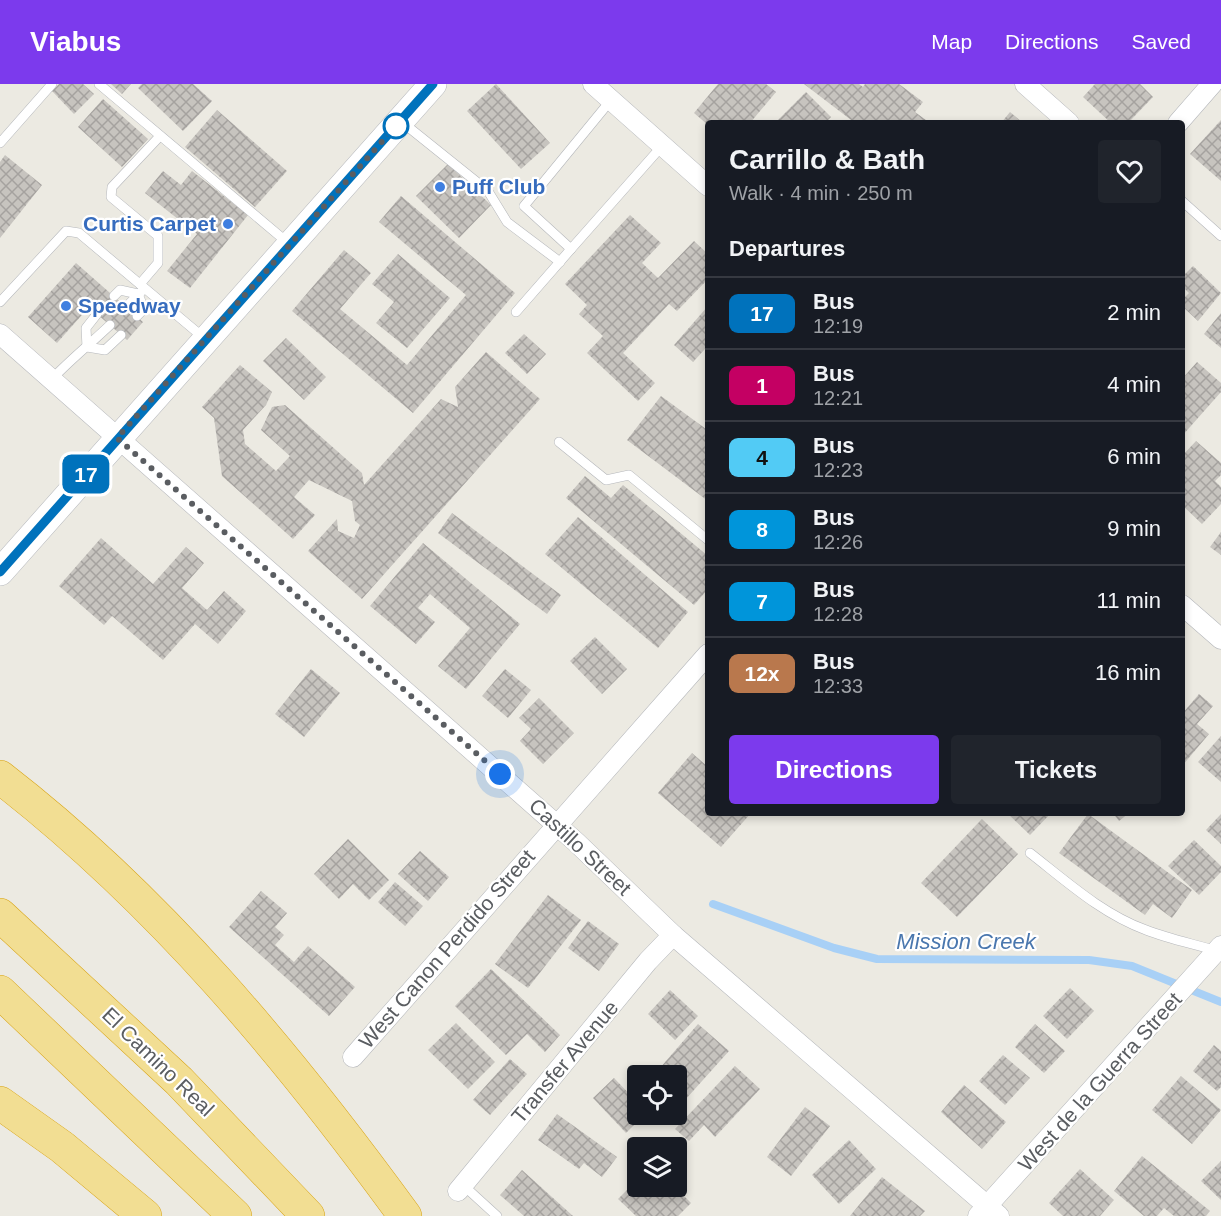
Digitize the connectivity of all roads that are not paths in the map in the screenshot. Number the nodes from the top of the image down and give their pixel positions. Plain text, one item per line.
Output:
1 (52, 84) edge
2 (99, 84) edge
3 (433, 84) edge
4 (592, 84) edge
5 (1025, 84) edge
6 (1212, 84) edge
7 (611, 100) junction
8 (400, 120) junction
9 (1066, 120) edge
10 (1182, 120) edge
11 (160, 136) junction
12 (0, 143) edge
13 (662, 146) junction
14 (705, 183) edge
15 (1185, 204) edge
16 (1221, 236) edge
17 (290, 244) junction
18 (571, 249) junction
19 (560, 262) junction
20 (141, 289) junction
21 (114, 296) dead end
22 (0, 302) edge
23 (126, 307) dead end
24 (516, 312) dead end
25 (97, 314) dead end
26 (137, 316) dead end
27 (110, 326) dead end
28 (0, 334) edge
29 (121, 335) dead end
30 (205, 339) junction
31 (87, 347) junction
32 (51, 380) junction
33 (117, 438) junction
34 (559, 442) dead end
35 (705, 538) edge
36 (0, 572) edge
37 (1185, 608) edge
38 (1221, 639) edge
39 (705, 657) edge
40 (0, 777) edge
41 (556, 824) junction
42 (1030, 853) dead end
43 (0, 915) edge
44 (673, 935) junction
45 (1216, 952) edge
46 (0, 992) edge
47 (353, 1057) dead end
48 (0, 1103) edge
49 (461, 1188) joint
50 (988, 1213) edge
51 (145, 1216) edge
52 (235, 1216) edge
53 (308, 1216) edge
54 (405, 1216) edge
55 (497, 1216) edge

1 - 12 lane
2 - 11 lane
3 - 8 main road
4 - 7 street
5 - 9 street
6 - 10 street
7 - 13 street
7 - 18 lane
8 - 17 main road
8 - 19 lane
11 - 17 lane
11 - 20 lane
13 - 14 street
13 - 18 lane
15 - 16 lane
17 - 30 main road
18 - 19 lane
19 - 24 lane
20 - 21 lane
20 - 22 lane
20 - 23 lane
20 - 26 lane
20 - 30 lane
25 - 31 lane
27 - 31 lane
28 - 32 street, Castillo Street
29 - 31 lane
30 - 33 main road
31 - 32 lane
32 - 33 street, Castillo Street
33 - 36 main road
33 - 41 street, Castillo Street
34 - 35 lane
37 - 38 street
39 - 41 street, West Canon Perdido Street
40 - 54 highway
41 - 44 street, Castillo Street
41 - 47 street, West Canon Perdido Street
42 - 45 lane
43 - 53 highway, El Camino Real
44 - 49 street, Transfer Avenue
44 - 50 street, Castillo Street
45 - 50 street, West de la Guerra Street
46 - 52 highway
48 - 51 highway
49 - 55 lane

